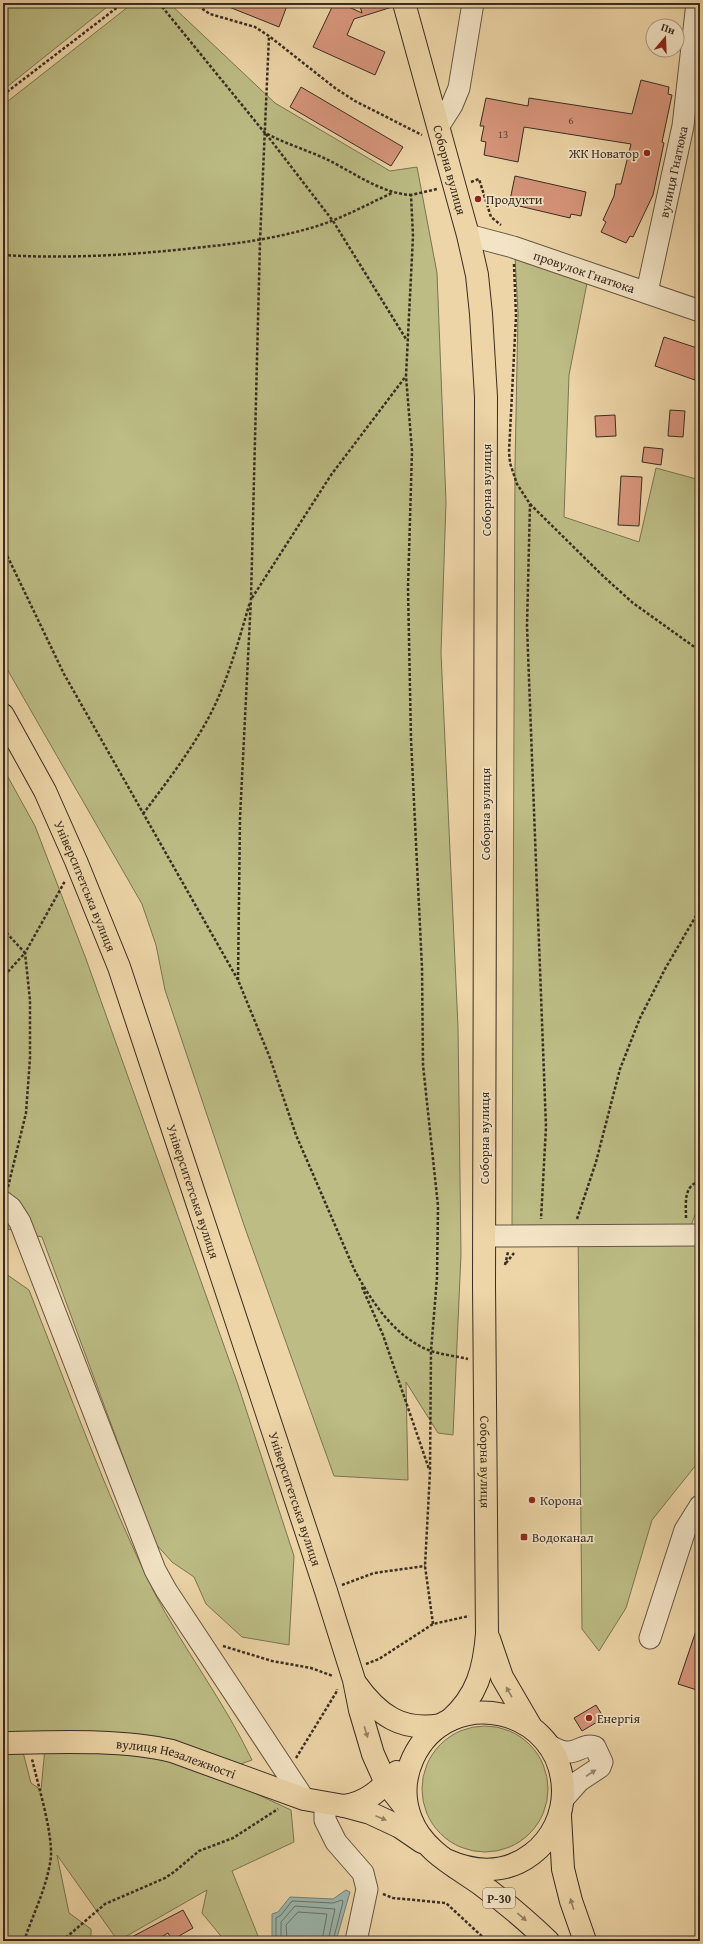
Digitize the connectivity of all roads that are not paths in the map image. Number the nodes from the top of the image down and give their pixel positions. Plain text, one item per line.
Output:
1 (404, 3) edge
2 (473, 3) edge
3 (697, 3) edge
4 (432, 132) junction
5 (468, 235) junction
6 (647, 292) junction
7 (700, 311) edge
8 (3, 715) edge
9 (3, 1202) edge
10 (692, 1235) edge
11 (484, 1236) junction
12 (700, 1506) edge
13 (487, 1634) junction
14 (650, 1638) dead end
15 (346, 1675) junction
16 (445, 1722) junction
17 (530, 1725) junction
18 (3, 1743) edge
19 (548, 1745) junction
20 (420, 1746) junction
21 (386, 1783) junction
22 (304, 1799) junction
23 (334, 1805) junction
24 (561, 1807) junction
25 (407, 1810) junction
26 (426, 1845) junction
27 (446, 1860) junction
28 (356, 1941) edge
29 (548, 1941) edge
30 (585, 1941) edge

1 - 4 main road, Соборна вулиця
2 - 4 street
3 - 6 street, вулиця Гнатюка
4 - 5 main road, Соборна вулиця
5 - 6 street, провулок Гнатюка
5 - 11 main road, Соборна вулиця
6 - 7 street, провулок Гнатюка
8 - 15 main road, Університетська вулиця / Р-30
9 - 22 street
10 - 11 street
11 - 13 main road, Соборна вулиця
12 - 14 street
13 - 16 main road, Соборна вулиця
17 -> 13 main road, Соборна вулиця
15 - 16 main road, Університетська вулиця / Р-30
15 -> 21 main road, Університетська вулиця / Р-30
16 - 17 main road, Р-30
16 - 20 main road, Соборна вулиця
17 - 19 main road, Р-30
18 - 22 main road, вулиця Незалежності
19 - 24 main road, Р-30
24 -> 19 street
20 - 21 main road, вулиця Незалежності
20 - 25 main road
21 - 23 main road, вулиця Незалежності
21 - 25 main road, Університетська вулиця / Р-30
22 - 23 main road, вулиця Незалежності
23 -> 26 main road, вулиця Незалежності
23 - 28 street
24 - 27 main road
30 -> 24 main road, Р-30
25 - 26 main road, Р-30
26 - 27 main road, Р-30
27 -> 29 main road, Р-30

